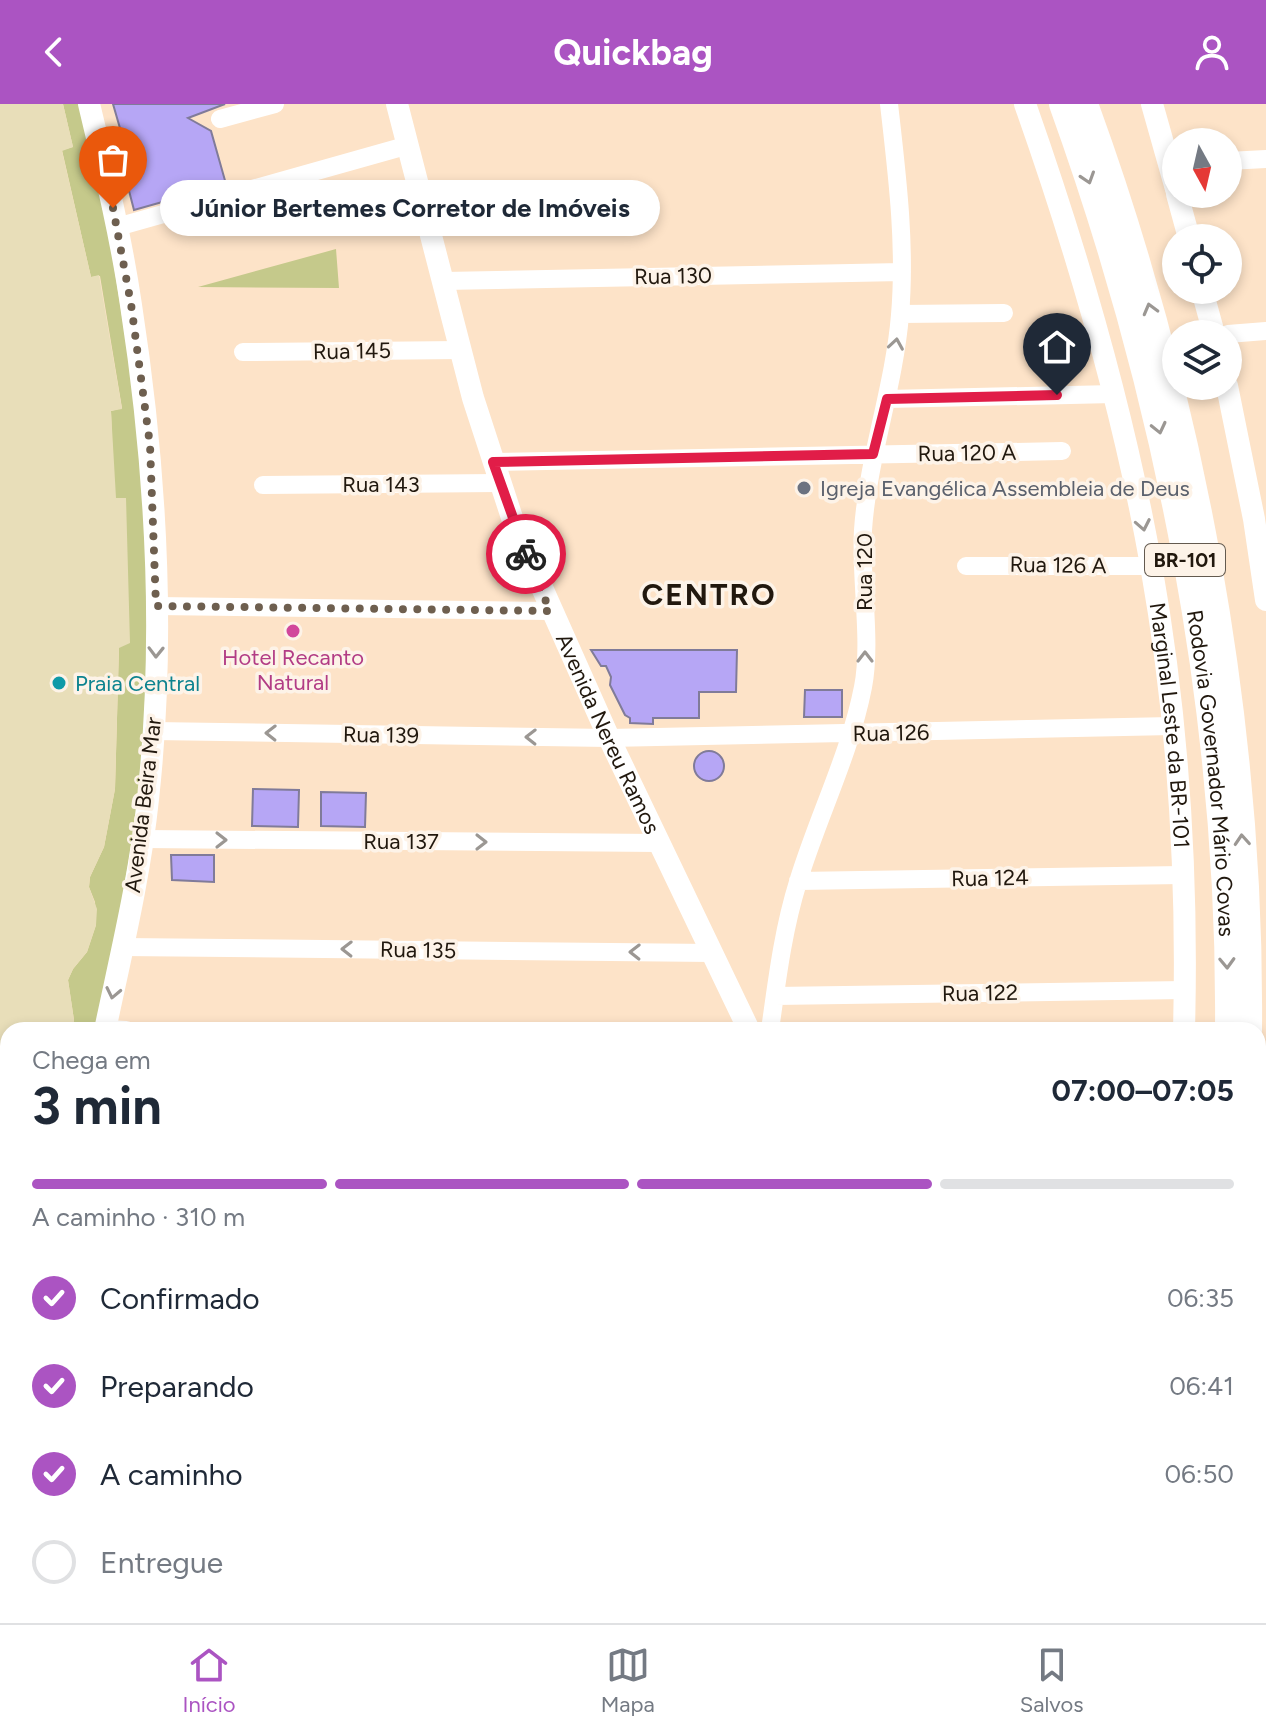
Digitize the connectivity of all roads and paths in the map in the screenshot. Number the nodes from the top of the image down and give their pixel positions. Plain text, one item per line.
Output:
1 (89, 104) edge
2 (275, 104) edge
3 (397, 104) edge
4 (889, 104) edge
5 (1025, 104) edge
6 (1062, 104) edge
7 (1085, 104) edge
8 (1152, 104) edge
9 (220, 119) dead end
10 (1162, 133) edge
11 (409, 145) junction
12 (1266, 159) edge
13 (1242, 160) edge
14 (117, 227) junction
15 (902, 272) junction
16 (444, 281) junction
17 (1004, 313) dead end
18 (900, 314) junction
19 (1266, 331) edge
20 (1242, 333) edge
21 (461, 350) junction
22 (243, 352) dead end
23 (1114, 394) junction
24 (887, 399) junction
25 (1230, 400) edge
26 (1062, 451) dead end
27 (873, 454) junction
28 (496, 472) junction
29 (263, 485) dead end
30 (1260, 519) edge
31 (966, 566) dead end
32 (1151, 566) junction
33 (1266, 600) edge
34 (156, 606) junction
35 (550, 611) junction
36 (1172, 726) junction
37 (153, 731) junction
38 (852, 734) junction
39 (609, 738) junction
40 (143, 839) junction
41 (659, 843) junction
42 (1182, 875) junction
43 (798, 881) junction
44 (122, 947) junction
45 (713, 953) junction
46 (1185, 990) junction
47 (775, 996) junction
48 (113, 1022) edge
49 (745, 1022) edge
50 (771, 1022) edge
51 (1184, 1022) edge
52 (1228, 1022) edge
53 (1249, 1022) edge

1 - 14 main road, Avenida Beira Mar
2 - 9 street
3 - 11 main road, Avenida Nereu Ramos
4 - 15 street, Rua 120
5 - 23 main road, Marginal Leste da BR-101
6 -> 52 highway, Rodovia Governador Mário Covas / BR-101
53 -> 7 highway, Rodovia Governador Mário Covas / BR-101
8 - 10 main road
11 - 14 street
11 - 16 main road, Avenida Nereu Ramos
12 - 13 street
14 - 34 main road, Avenida Beira Mar
15 - 16 street, Rua 130
15 - 18 street, Rua 120
16 - 21 main road, Avenida Nereu Ramos
17 - 18 street
24 -> 18 street, Rua 120
19 - 20 street
21 - 22 street, Rua 145
21 - 28 main road, Avenida Nereu Ramos
23 - 24 street
23 -> 32 main road, Marginal Leste da BR-101
24 - 27 street, Rua 120
25 - 30 main road
26 - 27 street, Rua 120 A
27 - 28 street, Rua 120 A
38 -> 27 street, Rua 120
28 - 29 street, Rua 143
28 - 35 main road, Avenida Nereu Ramos
30 - 33 main road
31 - 32 street, Rua 126 A
32 - 36 main road, Marginal Leste da BR-101
34 - 35 street
34 -> 37 main road, Avenida Beira Mar
35 - 39 main road, Avenida Nereu Ramos
36 - 38 street, Rua 126
36 - 42 main road, Marginal Leste da BR-101
39 -> 37 street, Rua 139
37 - 40 main road, Avenida Beira Mar
38 - 39 street, Rua 126
38 - 43 street, Rua 120
39 - 41 main road, Avenida Nereu Ramos
40 -> 41 street, Rua 137
40 - 44 main road, Avenida Beira Mar
41 - 45 main road, Avenida Nereu Ramos
42 - 43 street, Rua 124
42 - 46 main road, Marginal Leste da BR-101
43 - 47 street, Rua 120
45 -> 44 street, Rua 135
44 -> 48 main road, Avenida Beira Mar
45 - 49 main road, Avenida Nereu Ramos
46 - 47 street, Rua 122
46 - 51 main road, Marginal Leste da BR-101
47 - 50 street, Rua 120

